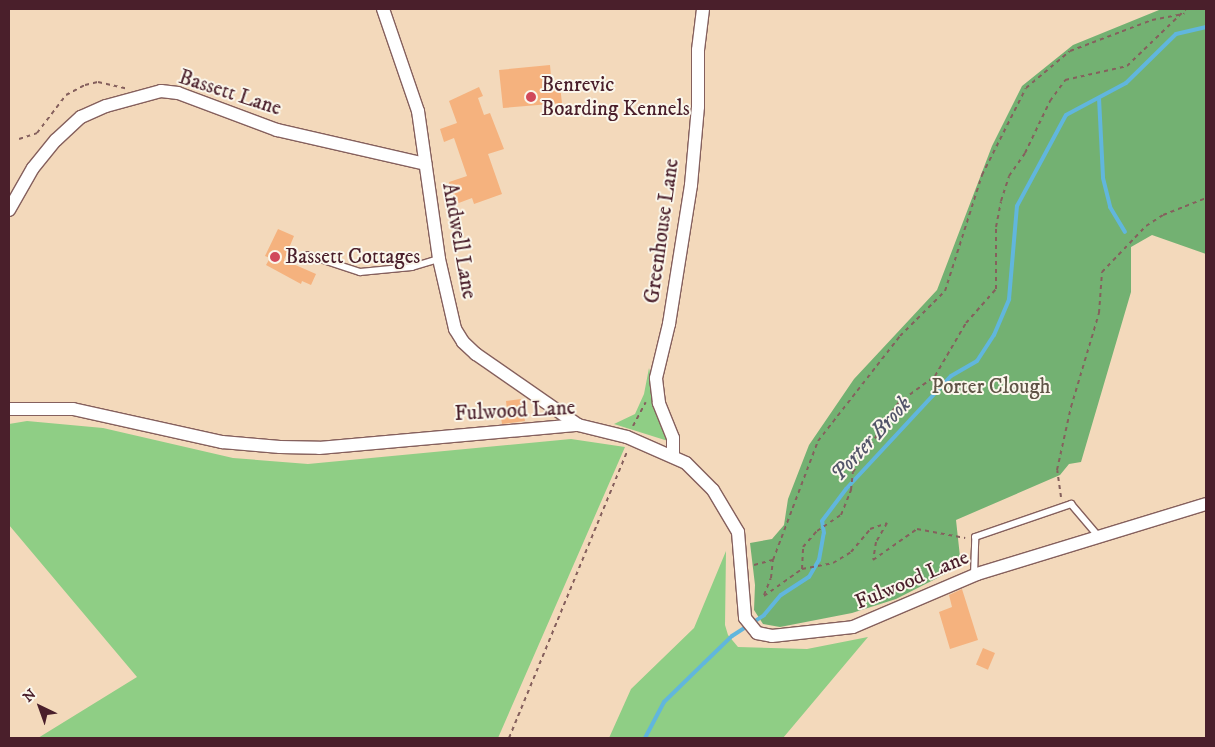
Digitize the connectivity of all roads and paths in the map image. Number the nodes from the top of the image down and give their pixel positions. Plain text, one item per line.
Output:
1 (383, 9) edge
2 (703, 9) edge
3 (1186, 9) edge
4 (1184, 14) junction
5 (136, 96) junction
6 (19, 139) dead end
7 (425, 164) junction
8 (1206, 198) edge
9 (9, 210) edge
10 (308, 255) dead end
11 (439, 259) junction
12 (656, 378) junction
13 (9, 410) edge
14 (578, 425) junction
15 (626, 437) junction
16 (673, 455) junction
17 (1206, 504) edge
18 (1062, 507) junction
19 (975, 537) junction
20 (1099, 537) junction
21 (773, 560) junction
22 (743, 567) junction
23 (802, 569) junction
24 (974, 575) junction
25 (509, 738) edge

1 - 7 street, Andwell Lane
2 - 12 street, Greenhouse Lane
3 - 4 path
4 - 21 path
4 - 23 path
5 - 6 path
5 - 7 street, Bassett Lane
5 - 9 street, Bassett Lane
7 - 11 street, Andwell Lane
8 - 18 path
10 - 11 lane
11 - 14 street, Andwell Lane
12 - 15 path
12 - 16 street, Greenhouse Lane
13 - 14 street, Fulwood Lane
14 - 15 street, Fulwood Lane
15 - 16 street, Fulwood Lane
15 - 25 path
16 - 22 street, Fulwood Lane
17 - 20 street, Fulwood Lane
18 - 19 lane
18 - 20 lane
19 - 23 path
19 - 24 lane
20 - 24 street, Fulwood Lane
21 - 22 path
21 - 23 path
22 - 24 street, Fulwood Lane

